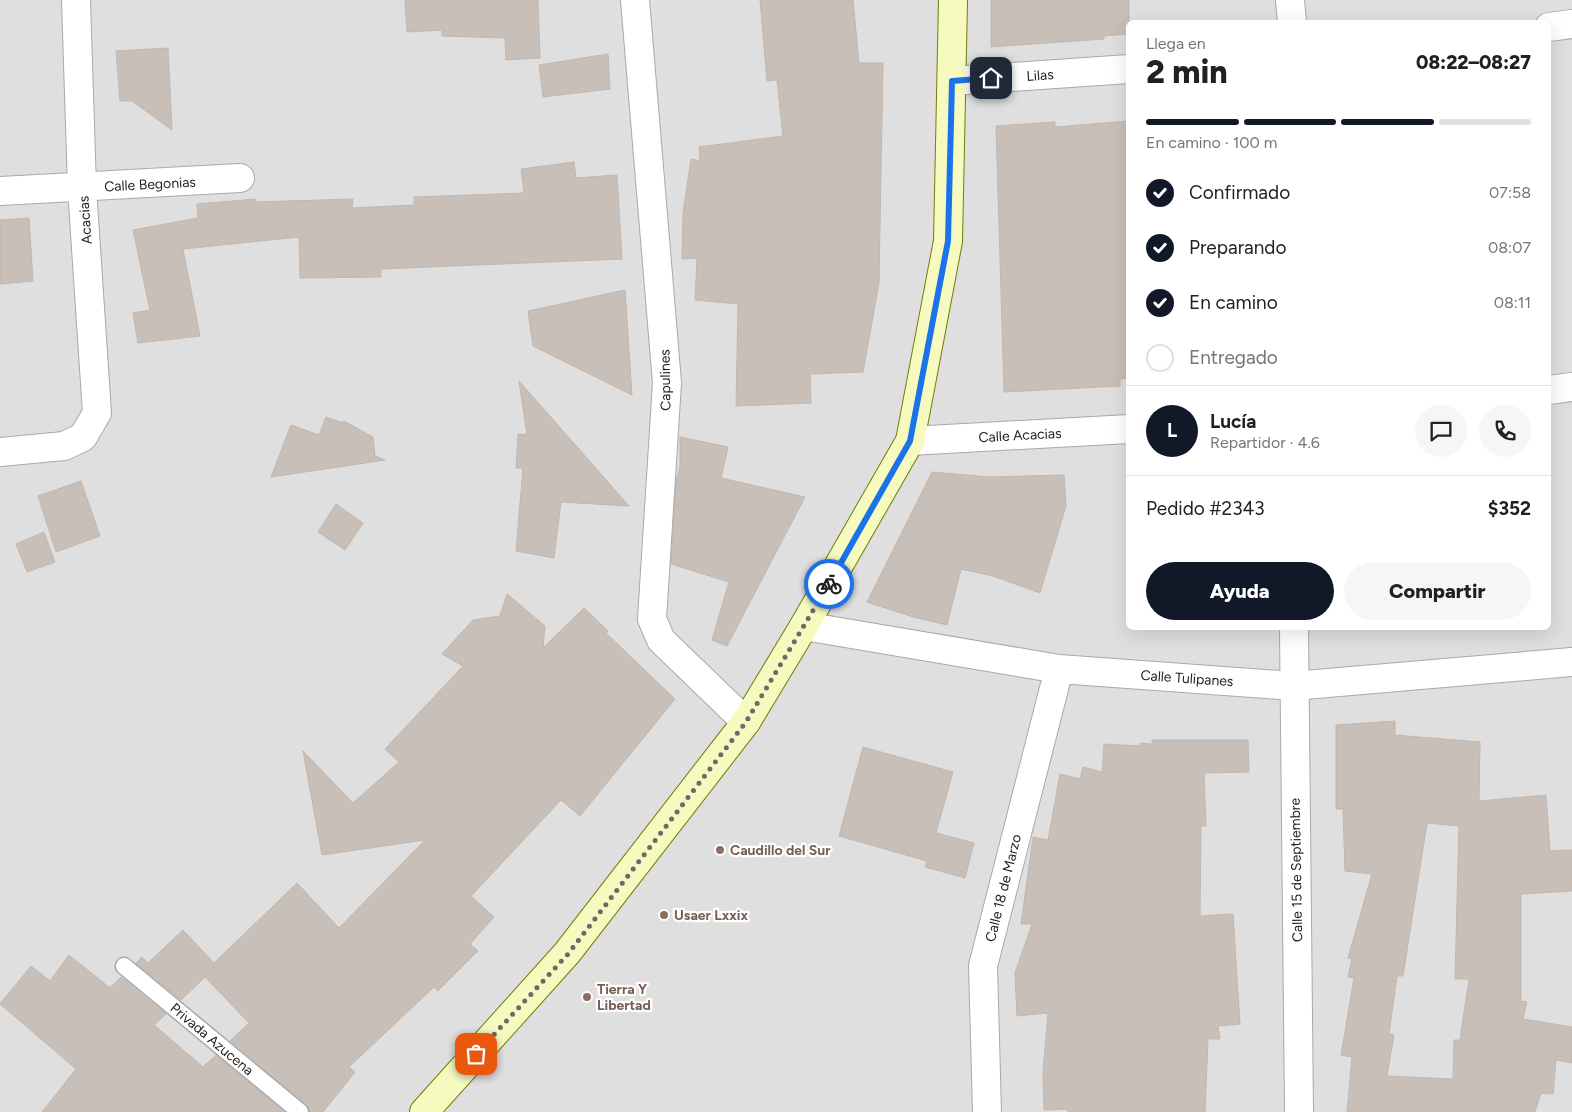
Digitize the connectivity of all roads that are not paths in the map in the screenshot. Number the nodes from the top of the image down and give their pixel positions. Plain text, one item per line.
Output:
1 (76, 0) edge
2 (635, 0) edge
3 (953, 0) edge
4 (1290, 0) edge
5 (1292, 20) edge
6 (1572, 24) edge
7 (1551, 27) edge
8 (1126, 68) edge
9 (952, 81) junction
10 (240, 178) dead end
11 (82, 188) junction
12 (0, 191) edge
13 (1572, 387) edge
14 (1551, 390) edge
15 (1126, 429) edge
16 (910, 441) junction
17 (0, 452) edge
18 (804, 626) junction
19 (1294, 630) edge
20 (1572, 662) edge
21 (1059, 669) junction
22 (1293, 686) junction
23 (746, 722) junction
24 (124, 966) dead end
25 (300, 1112) edge
26 (424, 1112) edge
27 (987, 1112) edge
28 (1299, 1112) edge

1 - 11 street, Acacias
2 - 23 street, Capulines
3 - 9 street
4 - 5 street
6 - 7 street
8 - 9 street, Lilas
9 - 16 street
10 - 11 street, Calle Begonias
11 - 12 street, Calle Begonias
11 - 17 street, Acacias
13 - 14 street
15 - 16 street, Calle Acacias
16 - 18 street
18 - 21 street, Calle Tulipanes
18 - 23 street
19 - 22 street, Calle 15 de Septiembre
20 - 22 street, Calle Tulipanes
21 - 22 street, Calle Tulipanes
21 - 27 street, Calle 18 de Marzo
22 - 28 street, Calle 15 de Septiembre
23 - 26 street
24 - 25 lane, Privada Azucena

